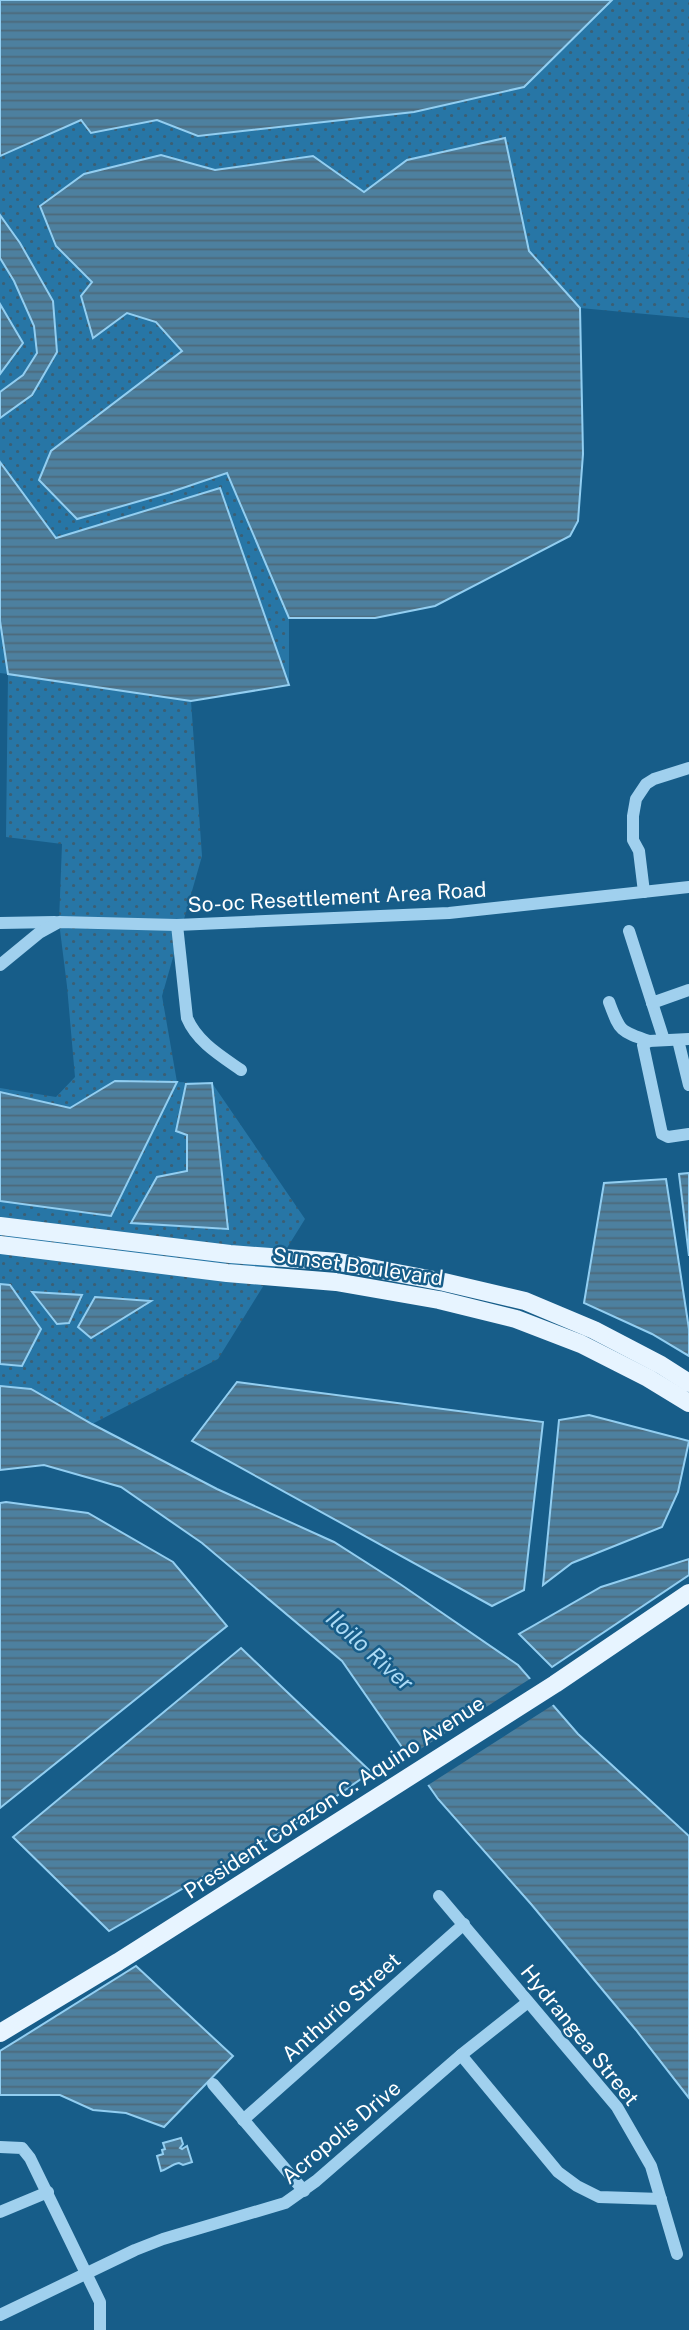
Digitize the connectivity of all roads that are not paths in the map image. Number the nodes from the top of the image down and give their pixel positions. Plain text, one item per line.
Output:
1 (689, 768) edge
2 (689, 887) edge
3 (644, 892) junction
4 (59, 922) junction
5 (0, 923) edge
6 (177, 925) junction
7 (629, 931) dead end
8 (0, 965) edge
9 (689, 990) edge
10 (609, 1002) dead end
11 (652, 1003) junction
12 (684, 1039) edge
13 (664, 1040) junction
14 (649, 1041) junction
15 (241, 1070) dead end
16 (689, 1084) edge
17 (689, 1134) edge
18 (0, 1226) edge
19 (0, 1245) edge
20 (339, 1262) junction
21 (336, 1282) junction
22 (689, 1382) edge
23 (689, 1403) edge
24 (689, 1593) edge
25 (439, 1896) dead end
26 (464, 1924) junction
27 (528, 2002) junction
28 (0, 2033) edge
29 (461, 2055) junction
30 (213, 2084) dead end
31 (243, 2120) junction
32 (0, 2147) edge
33 (304, 2191) junction
34 (48, 2192) junction
35 (661, 2199) junction
36 (0, 2212) edge
37 (677, 2254) dead end
38 (87, 2273) junction
39 (0, 2315) edge
40 (100, 2330) edge

1 - 3 street
2 - 3 street, So-oc Resettlement Area Road
3 - 6 street, So-oc Resettlement Area Road
4 - 5 street, So-oc Resettlement Area Road
4 - 6 street, So-oc Resettlement Area Road
4 - 8 street
6 - 15 street
7 - 11 street
9 - 11 street
10 - 14 street
11 - 13 street
12 - 13 street
12 - 16 street
13 - 14 street
14 - 17 street
18 - 20 main road, Sunset Boulevard
19 - 21 main road, Sunset Boulevard
20 - 21 main road
20 - 22 main road, Sunset Boulevard
21 - 23 main road, Sunset Boulevard
24 - 28 main road, President Corazon C. Aquino Avenue
25 - 26 street, Hydrangea Street
26 - 27 street, Hydrangea Street
26 - 31 street, Anthurio Street
27 - 29 street, Acropolis Drive
27 - 35 street, Hydrangea Street
29 - 33 street, Acropolis Drive
29 - 35 street
30 - 31 street
31 - 33 street
32 - 34 street
33 - 38 street, Acropolis Drive
34 - 36 street
34 - 38 street
35 - 37 street, Hydrangea Street
38 - 39 street, Acropolis Drive
38 - 40 street

